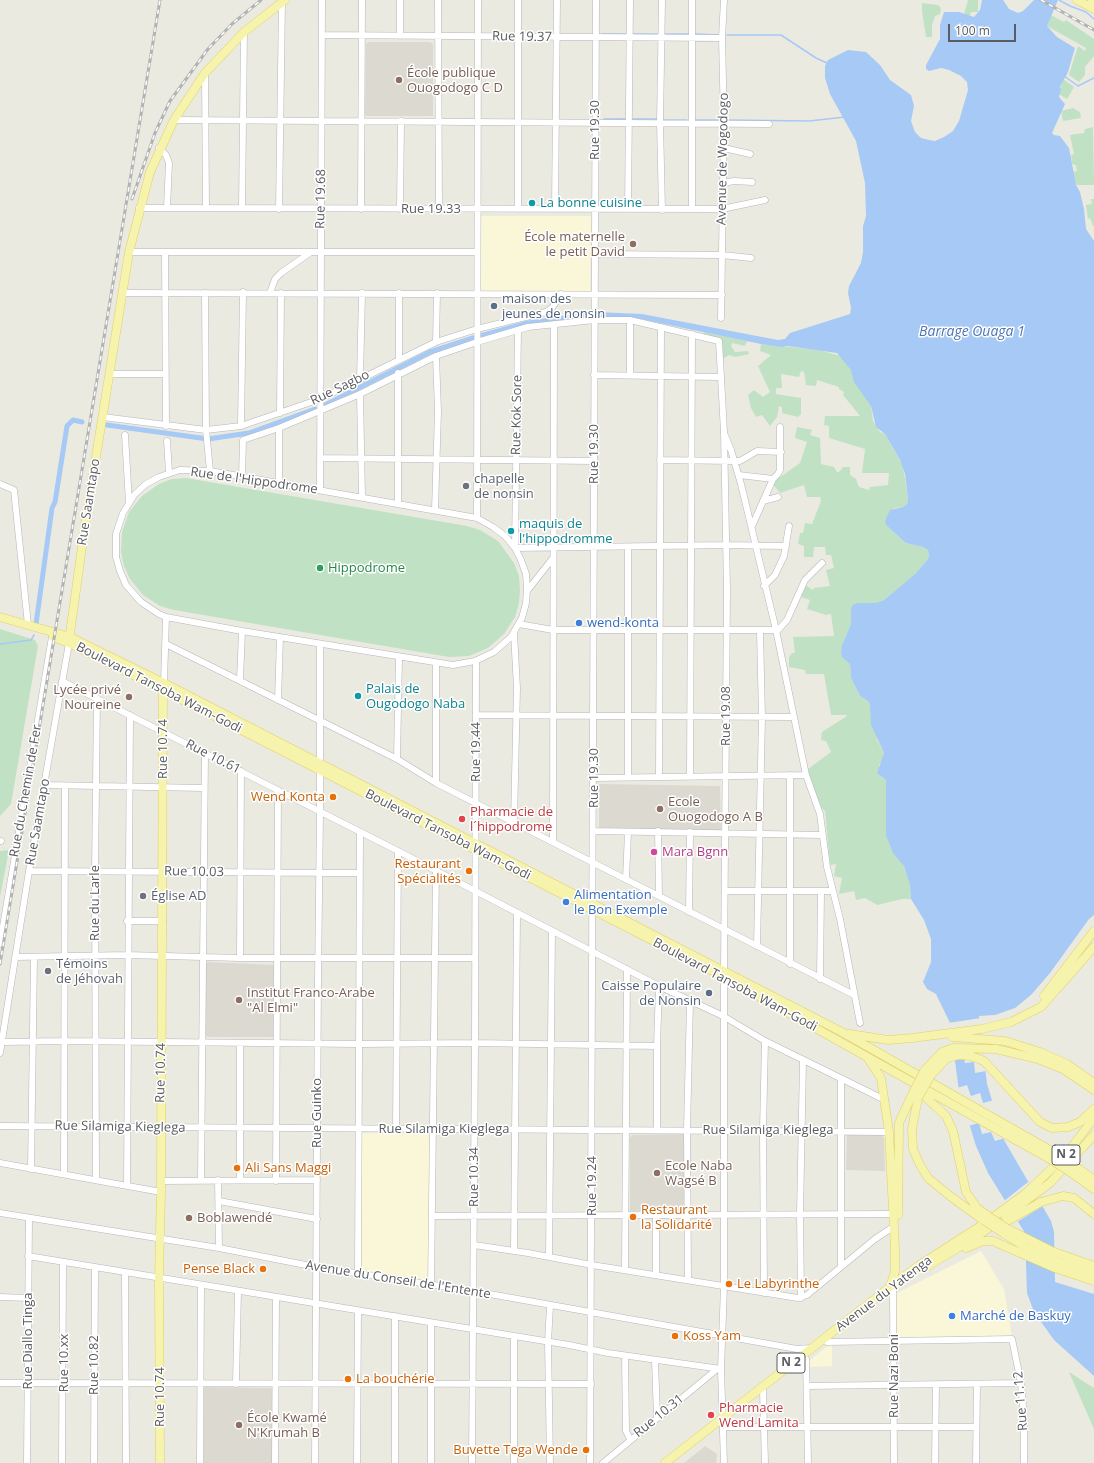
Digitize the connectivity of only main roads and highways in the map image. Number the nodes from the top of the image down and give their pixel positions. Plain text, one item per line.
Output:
1 (1077, 0) edge
2 (284, 1) edge
3 (1094, 9) edge
4 (0, 617) edge
5 (0, 622) edge
6 (70, 640) junction
7 (163, 686) junction
8 (1094, 931) edge
9 (1094, 946) edge
10 (724, 974) junction
11 (1024, 1017) junction
12 (842, 1032) junction
13 (951, 1035) junction
14 (953, 1052) junction
15 (866, 1056) junction
16 (899, 1074) junction
17 (1094, 1082) edge
18 (1094, 1090) edge
19 (915, 1097) junction
20 (1094, 1110) edge
21 (1094, 1118) edge
22 (1094, 1135) edge
23 (1052, 1156) junction
24 (1076, 1172) junction
25 (1094, 1180) edge
26 (1094, 1189) edge
27 (1035, 1191) junction
28 (1011, 1212) junction
29 (1094, 1214) edge
30 (985, 1218) junction
31 (1006, 1231) junction
32 (895, 1248) junction
33 (947, 1255) junction
34 (1055, 1264) junction
35 (1094, 1266) edge
36 (1094, 1274) edge
37 (1094, 1281) edge
38 (892, 1288) junction
39 (800, 1355) junction
40 (722, 1422) junction
41 (160, 1463) edge
42 (665, 1463) edge
43 (673, 1463) edge

1 - 3 main road
2 - 6 main road, Rue Saamtapo
4 - 6 main road, Boulevard Tansoba Wam-Godi
5 - 6 main road, Boulevard Tansoba Wam-Godi
6 - 7 main road, Boulevard Tansoba Wam-Godi
7 - 10 main road, Boulevard Tansoba Wam-Godi
7 - 41 main road, Rue 10.74
8 - 11 main road
9 - 11 main road
10 - 12 main road, Boulevard Tansoba Wam-Godi
10 - 15 main road, Boulevard Tansoba Wam-Godi
11 - 13 main road
12 - 13 main road
12 - 23 main road, Boulevard Tansoba Wam-Godi
13 - 17 main road
14 - 18 main road
14 - 19 main road, bridge
14 - 20 main road
15 - 16 main road, Boulevard Tansoba Wam-Godi
15 - 32 main road
16 - 23 main road
16 - 30 main road
19 - 30 main road
19 - 32 main road
21 - 27 main road, Avenue du Yatenga / N 2
22 - 27 main road, Avenue du Yatenga / N 2
23 - 24 main road, bridge
24 - 25 main road
24 - 26 main road
27 - 28 main road, Avenue du Yatenga / N 2
28 - 29 main road
28 - 33 main road, Avenue du Yatenga / N 2
28 - 38 main road, Avenue du Yatenga / N 2
30 - 31 main road, bridge
31 - 34 main road
31 - 35 main road
32 - 38 main road
33 - 34 main road
33 - 38 main road, Avenue du Yatenga / N 2
34 - 36 main road
34 - 37 main road
38 - 39 main road, Avenue du Yatenga / N 2
38 - 39 main road, Avenue du Yatenga / N 2
39 - 40 main road, Avenue du Yatenga / N 2
39 - 40 main road, Avenue du Yatenga / N 2
40 - 42 main road, Avenue du Yatenga / N 2
40 - 43 main road, Avenue du Yatenga / N 2

